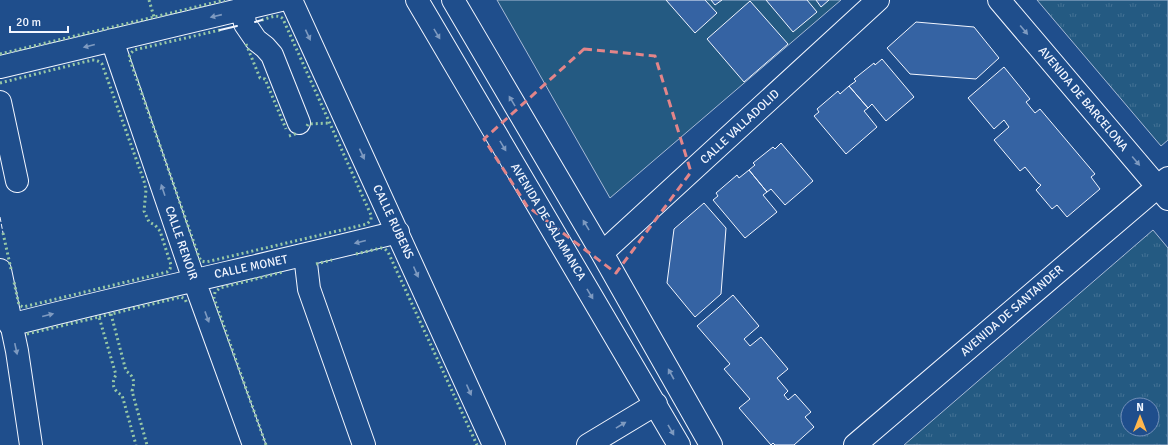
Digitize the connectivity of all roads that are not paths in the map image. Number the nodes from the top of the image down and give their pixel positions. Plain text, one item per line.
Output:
1 (281, 0) edge
2 (291, 0) edge
3 (417, 0) edge
4 (453, 0) edge
5 (878, 0) edge
6 (999, 0) edge
7 (243, 9) junction
8 (112, 40) junction
9 (0, 67) edge
10 (0, 102) edge
11 (299, 123) dead end
12 (17, 181) dead end
13 (1165, 188) edge
14 (398, 232) junction
15 (602, 253) junction
16 (304, 255) junction
17 (0, 270) edge
18 (194, 280) junction
19 (10, 325) junction
20 (656, 404) junction
21 (31, 445) edge
22 (254, 445) edge
23 (364, 445) edge
24 (494, 445) edge
25 (588, 445) edge
26 (679, 445) edge
27 (711, 445) edge
28 (855, 445) edge

1 - 7 street
2 -> 14 street, CALLE RUBENS
3 -> 20 street, AVENIDA DE SALAMANCA
15 -> 4 street
5 - 15 street, CALLE VALLADOLID
6 -> 13 street, AVENIDA DE BARCELONA
7 -> 8 street
7 - 11 street
8 -> 9 street
18 -> 8 street, CALLE RENOIR
10 - 12 street
13 - 28 street, AVENIDA DE SANTANDER
14 -> 16 street, CALLE MONET
14 -> 24 street, CALLE RUBENS
27 -> 15 street
16 - 18 street, CALLE MONET
16 - 23 street
17 - 19 street
19 -> 18 street, CALLE MONET
18 -> 22 street, CALLE RENOIR
19 -> 21 street
25 -> 20 street
20 -> 26 street, AVENIDA DE SALAMANCA

